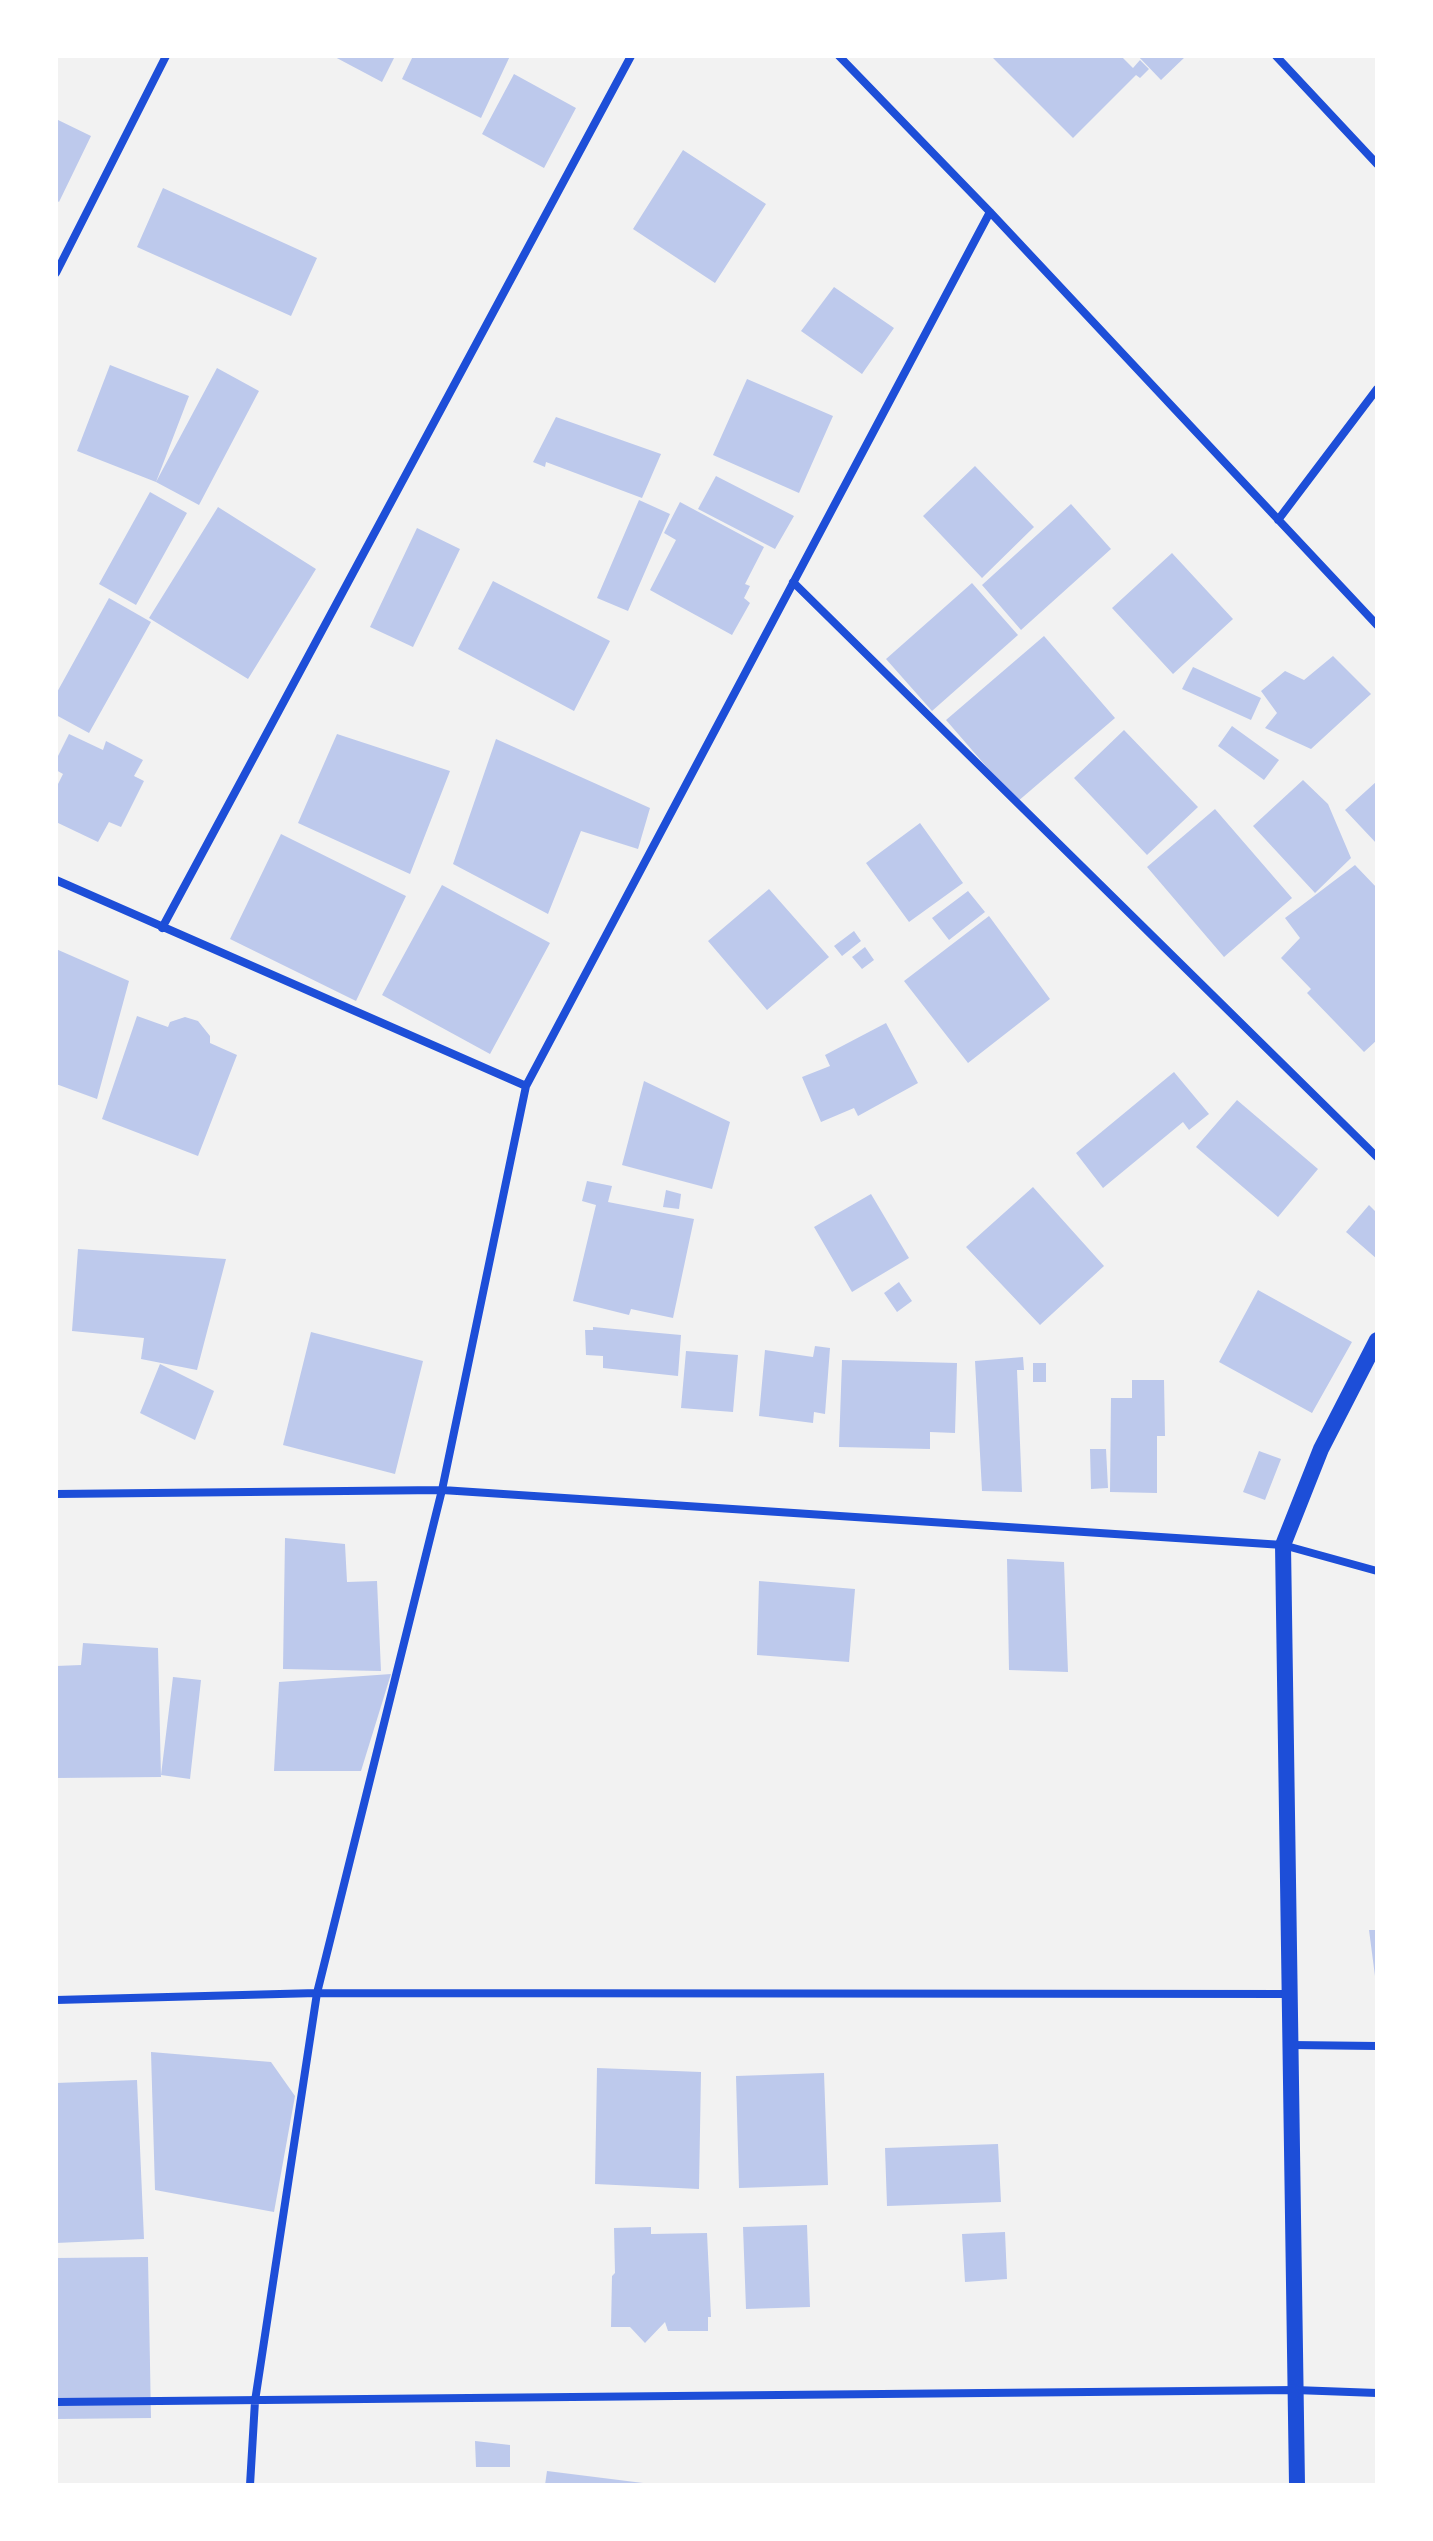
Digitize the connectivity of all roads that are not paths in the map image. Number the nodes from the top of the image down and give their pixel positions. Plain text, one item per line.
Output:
1 (166, 56) edge
2 (631, 56) edge
3 (839, 56) edge
4 (1276, 56) edge
5 (1377, 164) edge
6 (990, 212) junction
7 (56, 273) edge
8 (1377, 389) edge
9 (1278, 520) junction
10 (793, 582) junction
11 (1377, 625) edge
12 (56, 880) edge
13 (162, 928) junction
14 (526, 1086) junction
15 (1377, 1157) edge
16 (1377, 1340) edge
17 (442, 1490) junction
18 (56, 1494) edge
19 (1283, 1545) junction
20 (1377, 1571) edge
21 (317, 1993) junction
22 (1291, 1994) junction
23 (56, 2000) edge
24 (1291, 2045) junction
25 (1377, 2046) edge
26 (1295, 2390) junction
27 (1377, 2393) edge
28 (255, 2401) junction
29 (56, 2402) edge
30 (250, 2485) edge
31 (1297, 2485) edge

1 - 7 street
2 - 13 street
3 - 6 street
4 - 5 street
6 - 9 street
6 - 10 street
8 - 9 street
9 - 11 street
10 - 14 street
10 - 15 street
12 - 13 street
13 - 14 street
14 - 17 street
16 - 19 main road
17 - 18 street
17 - 19 street
17 - 21 street
19 - 20 street
19 - 22 main road
21 - 22 street
21 - 23 street
21 - 28 street
22 - 24 main road
24 - 25 street
24 - 26 main road
26 - 27 street
26 - 28 street
26 - 31 main road
28 - 29 street
28 - 30 street

